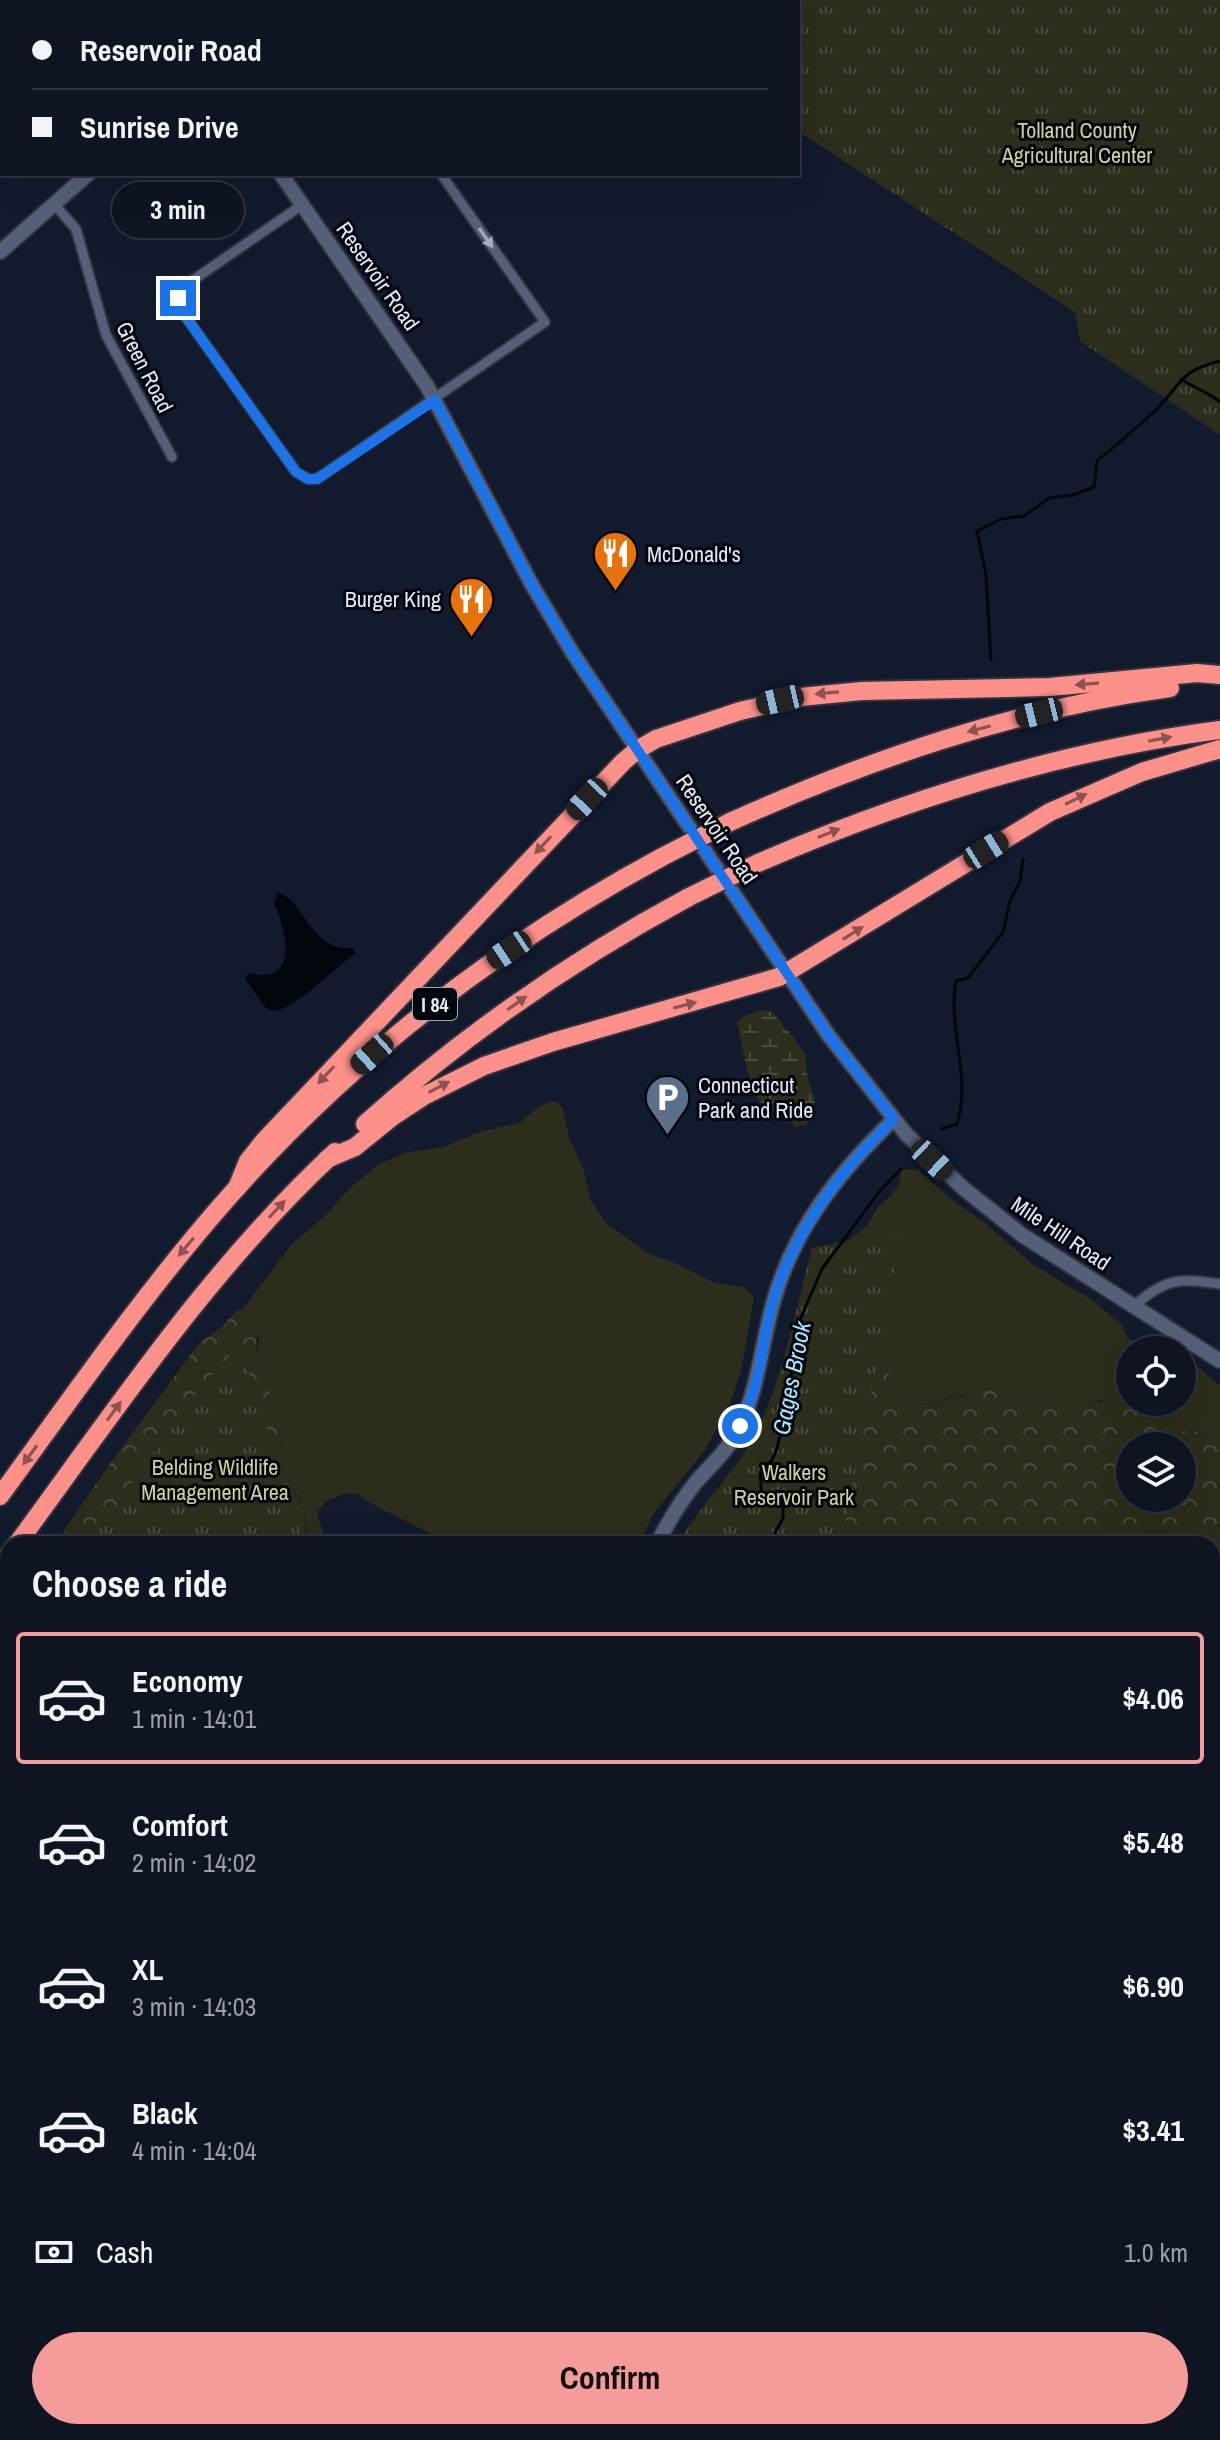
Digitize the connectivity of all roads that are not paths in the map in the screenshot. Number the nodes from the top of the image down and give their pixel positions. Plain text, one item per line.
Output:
1 (86, 176) edge
2 (282, 176) edge
3 (442, 176) edge
4 (54, 204) junction
5 (302, 205) junction
6 (0, 252) edge
7 (435, 400) junction
8 (172, 457) dead end
9 (1220, 678) edge
10 (1220, 730) edge
11 (1220, 749) edge
12 (637, 750) junction
13 (787, 974) junction
14 (894, 1119) junction
15 (327, 1159) junction
16 (237, 1188) junction
17 (1220, 1284) edge
18 (1134, 1306) junction
19 (1220, 1361) edge
20 (0, 1496) edge
21 (23, 1536) edge
22 (661, 1536) edge

1 - 4 main road
2 - 5 main road, Reservoir Road
3 -> 7 street
4 - 6 main road
4 - 8 street, Green Road
5 - 7 main road, Reservoir Road
5 - 7 street
7 - 12 main road, Reservoir Road
9 -> 12 highway
9 -> 16 highway, I 84, bridge
15 -> 10 highway, I 84, bridge
13 -> 11 highway
12 - 13 main road, Reservoir Road
12 -> 16 highway
13 - 14 main road, Reservoir Road
15 -> 13 highway
14 - 18 main road, Mile Hill Road
14 - 22 main road
21 -> 15 highway, I 84
16 -> 20 highway, I 84
17 - 18 street
18 - 19 main road, Mile Hill Road

